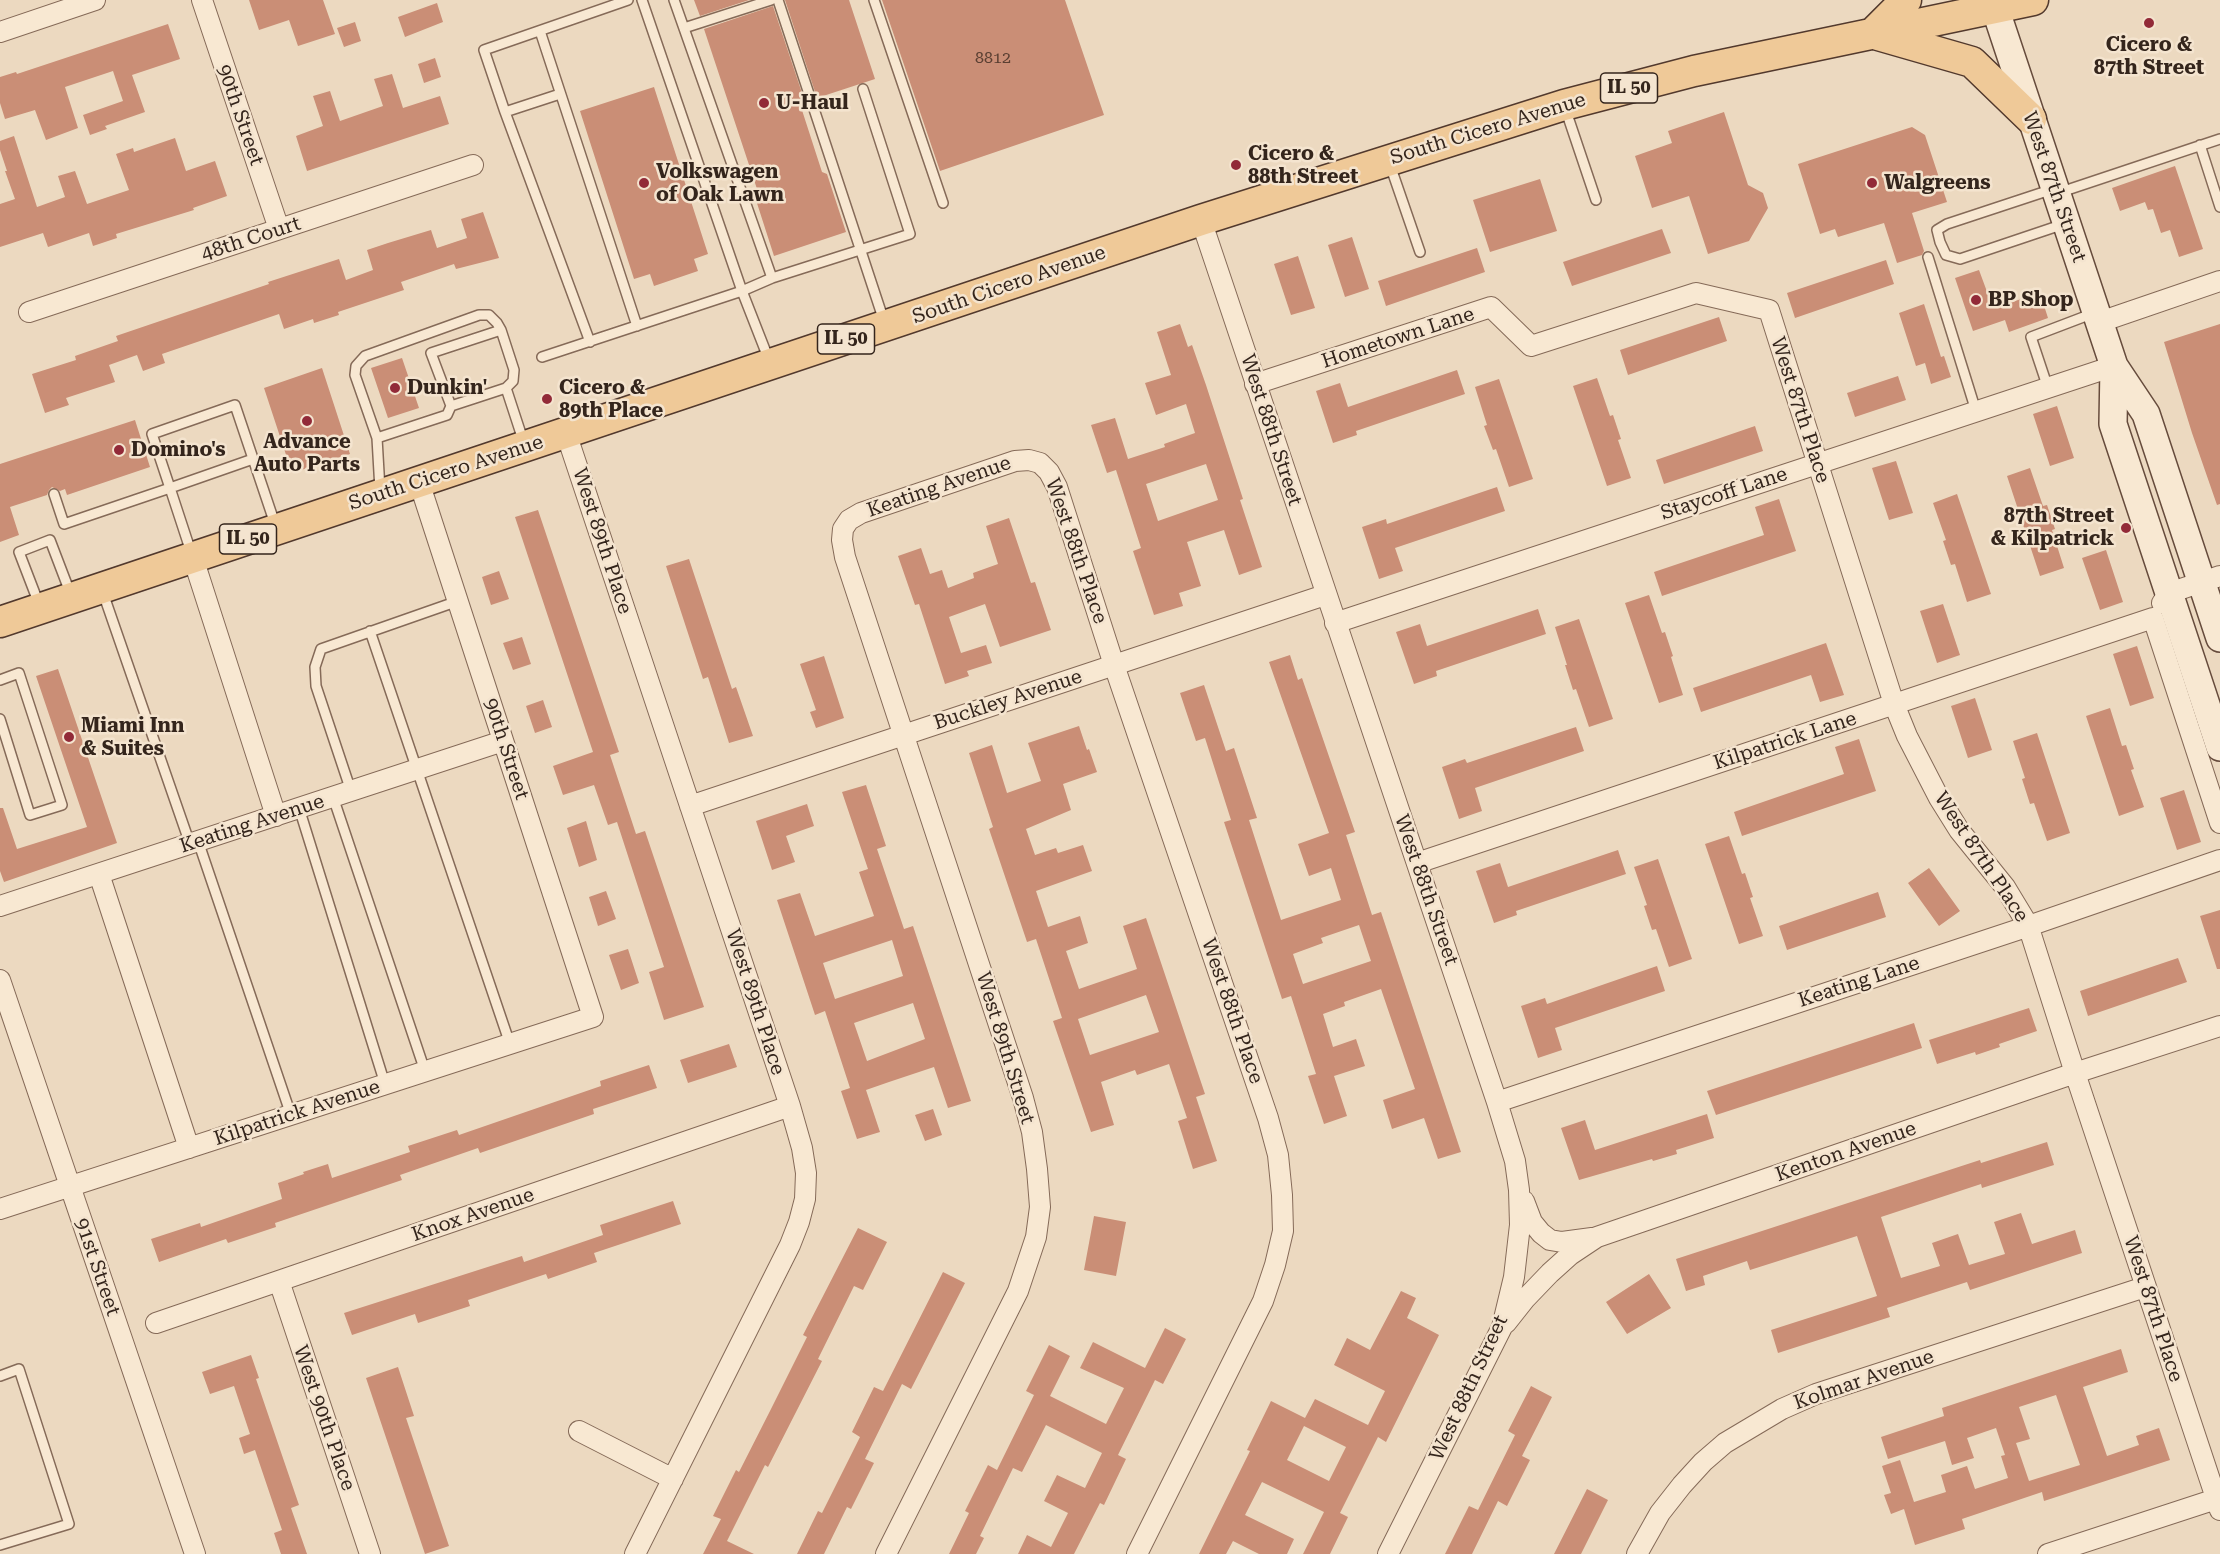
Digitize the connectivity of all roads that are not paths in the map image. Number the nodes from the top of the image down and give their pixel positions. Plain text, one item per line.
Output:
1 (95, 0) edge
2 (202, 0) edge
3 (628, 0) edge
4 (642, 0) edge
5 (674, 0) edge
6 (771, 0) edge
7 (778, 0) edge
8 (874, 0) edge
9 (1906, 0) edge
10 (2033, 0) edge
11 (1993, 3) edge
12 (684, 28) junction
13 (540, 31) junction
14 (0, 32) edge
15 (1872, 33) junction
16 (863, 89) dead end
17 (560, 94) junction
18 (1564, 105) junction
19 (505, 112) junction
20 (2031, 119) junction
21 (2220, 139) edge
22 (2200, 145) junction
23 (1388, 160) junction
24 (473, 165) dead end
25 (2055, 191) junction
26 (1596, 200) dead end
27 (944, 203) dead end
28 (2220, 207) edge
29 (1201, 220) junction
30 (2066, 224) junction
31 (279, 229) junction
32 (861, 249) junction
33 (1420, 252) dead end
34 (1928, 257) dead end
35 (772, 278) junction
36 (2220, 282) edge
37 (742, 291) junction
38 (1769, 310) joint
39 (29, 312) dead end
40 (2098, 317) junction
41 (637, 326) junction
42 (885, 326) junction
43 (501, 330) junction
44 (590, 342) junction
45 (542, 357) dead end
46 (771, 365) junction
47 (2114, 366) junction
48 (1255, 384) junction
49 (506, 388) junction
50 (2048, 388) junction
51 (450, 406) junction
52 (1976, 411) junction
53 (566, 433) junction
54 (377, 438) junction
55 (525, 447) junction
56 (253, 459) junction
57 (1040, 463) joint
58 (1818, 463) junction
59 (419, 482) junction
60 (170, 488) junction
61 (54, 494) dead end
62 (381, 495) junction
63 (843, 529) joint
64 (277, 530) junction
65 (193, 558) junction
66 (2211, 579) edge
67 (101, 588) junction
68 (2169, 593) junction
69 (1325, 595) junction
70 (72, 598) junction
71 (458, 601) junction
72 (40, 609) junction
73 (2153, 618) junction
74 (0, 622) edge
75 (1335, 623) junction
76 (370, 631) junction
77 (2220, 638) edge
78 (1114, 665) junction
79 (0, 680) edge
80 (1894, 704) junction
81 (0, 719) edge
82 (903, 735) junction
83 (503, 741) junction
84 (2220, 747) edge
85 (417, 769) junction
86 (342, 794) junction
87 (690, 806) junction
88 (299, 808) junction
89 (276, 816) junction
90 (2220, 822) edge
91 (194, 843) junction
92 (2220, 860) edge
93 (1418, 863) junction
94 (99, 874) junction
95 (0, 906) edge
96 (2028, 925) junction
97 (0, 980) edge
98 (593, 1017) joint
99 (2220, 1026) edge
100 (510, 1044) junction
101 (425, 1071) junction
102 (2075, 1073) junction
103 (385, 1084) junction
104 (1497, 1102) junction
105 (790, 1106) junction
106 (291, 1115) junction
107 (189, 1148) junction
108 (69, 1187) junction
109 (1519, 1190) junction
110 (0, 1209) edge
111 (1597, 1237) junction
112 (279, 1281) junction
113 (2145, 1287) junction
114 (156, 1323) dead end
115 (1502, 1327) junction
116 (0, 1376) edge
117 (579, 1431) dead end
118 (673, 1479) junction
119 (2218, 1504) edge
120 (0, 1545) edge
121 (195, 1554) edge
122 (370, 1554) edge
123 (635, 1554) edge
124 (886, 1554) edge
125 (1137, 1554) edge
126 (1388, 1554) edge
127 (1637, 1554) edge
128 (2048, 1554) edge

1 - 14 street
2 - 31 street, 90th Street
3 - 13 lane
4 - 37 lane
5 - 12 lane
6 - 12 lane
7 - 32 lane
8 - 27 lane
9 - 15 main road
10 - 11 main road, South Cicero Avenue / IL 50
11 - 15 main road, South Cicero Avenue / IL 50
11 - 20 main road, West 87th Street
12 - 35 lane
13 - 17 lane
13 - 19 lane
15 - 18 main road, South Cicero Avenue / IL 50
15 - 20 main road
16 - 32 lane
17 - 19 lane
17 - 41 lane
18 - 23 main road, South Cicero Avenue / IL 50
18 - 26 lane
19 - 44 lane
20 - 25 main road, West 87th Street
21 - 22 lane
22 - 25 lane
22 - 28 lane
23 - 29 main road, South Cicero Avenue / IL 50
23 - 33 lane
24 - 31 street, 48th Court
25 - 30 main road, West 87th Street
25 - 30 lane
29 - 42 main road, South Cicero Avenue / IL 50
29 - 48 street, West 88th Street
30 - 40 main road, West 87th Street
31 - 39 street, 48th Court
32 - 35 lane
32 - 42 lane
34 - 52 lane
35 - 37 lane
36 - 40 street
37 - 41 lane
37 - 46 lane
38 - 48 street, Hometown Lane
38 - 58 street, West 87th Place
40 - 47 main road, West 87th Street
40 - 50 lane
41 - 44 lane
42 - 46 main road, South Cicero Avenue / IL 50
43 - 49 lane
43 - 51 lane
43 - 54 lane
44 - 45 lane
46 - 53 main road, South Cicero Avenue / IL 50
47 - 50 street, Staycoff Lane
47 - 66 main road, West 87th Street
47 - 68 main road, West 87th Street
48 - 69 street, West 88th Street
49 - 51 lane
49 - 55 lane
50 - 52 street, Staycoff Lane
51 - 54 lane
52 - 58 street, Staycoff Lane
53 - 55 main road, South Cicero Avenue / IL 50
53 - 87 street, West 89th Place
54 - 62 lane
55 - 59 main road, South Cicero Avenue / IL 50
56 - 60 lane
56 - 60 lane
56 - 64 lane
57 - 63 street, Keating Avenue
57 - 78 street, West 88th Place
58 - 75 street, Staycoff Lane
58 - 80 street, West 87th Place
59 - 62 main road, South Cicero Avenue / IL 50
59 - 71 street, 90th Street
60 - 61 lane
60 - 65 lane
62 - 64 main road, South Cicero Avenue / IL 50
63 - 82 street, West 89th Street
64 - 65 main road, South Cicero Avenue / IL 50
65 - 67 main road, South Cicero Avenue / IL 50
65 - 89 street
66 - 68 street
66 - 77 main road, West 87th Street
67 - 70 main road, South Cicero Avenue / IL 50
67 - 91 lane
68 - 73 street
68 - 84 main road, West 87th Street
69 - 75 street, West 88th Street
69 - 78 street, Buckley Avenue
70 - 72 main road, South Cicero Avenue / IL 50
70 - 72 lane
71 - 76 lane
71 - 83 street, 90th Street
72 - 74 main road, South Cicero Avenue / IL 50
73 - 80 street, Kilpatrick Lane
73 - 90 street
75 - 93 street, West 88th Street
76 - 85 lane
76 - 86 lane
78 - 82 street, Buckley Avenue
78 - 125 street, West 88th Place
79 - 81 lane
80 - 93 street, Kilpatrick Lane
80 - 96 street, West 87th Place
82 - 87 street, Buckley Avenue
82 - 124 street, West 89th Street
83 - 85 street, Keating Avenue
83 - 98 street, 90th Street
85 - 86 street, Keating Avenue
85 - 100 lane
86 - 88 street, Keating Avenue
86 - 101 lane
87 - 105 street, West 89th Place
88 - 89 street, Keating Avenue
88 - 103 lane
89 - 91 street, Keating Avenue
91 - 94 street, Keating Avenue
91 - 106 lane
92 - 96 street, Keating Lane
93 - 104 street, West 88th Street
94 - 95 street, Keating Avenue
94 - 107 street
96 - 102 street, West 87th Place
96 - 104 street, Keating Lane
97 - 108 street, 91st Street
98 - 100 street, Kilpatrick Avenue
99 - 102 street, Kenton Avenue
100 - 101 street, Kilpatrick Avenue
101 - 103 street, Kilpatrick Avenue
102 - 111 street, Kenton Avenue
102 - 113 street, West 87th Place
103 - 106 street, Kilpatrick Avenue
104 - 109 street, West 88th Street
105 - 112 street, Knox Avenue
105 - 118 street, West 89th Place
106 - 107 street, Kilpatrick Avenue
107 - 108 street, Kilpatrick Avenue
108 - 110 street, Kilpatrick Avenue
108 - 121 street, 91st Street
109 - 111 street
109 - 115 street, West 88th Street
111 - 115 street, Kenton Avenue
112 - 114 street, Knox Avenue
112 - 122 street, West 90th Place
113 - 119 street, West 87th Place
113 - 127 street, Kolmar Avenue
115 - 126 street, West 88th Street
116 - 120 lane
117 - 118 street
118 - 123 street, West 89th Place
119 - 128 street

